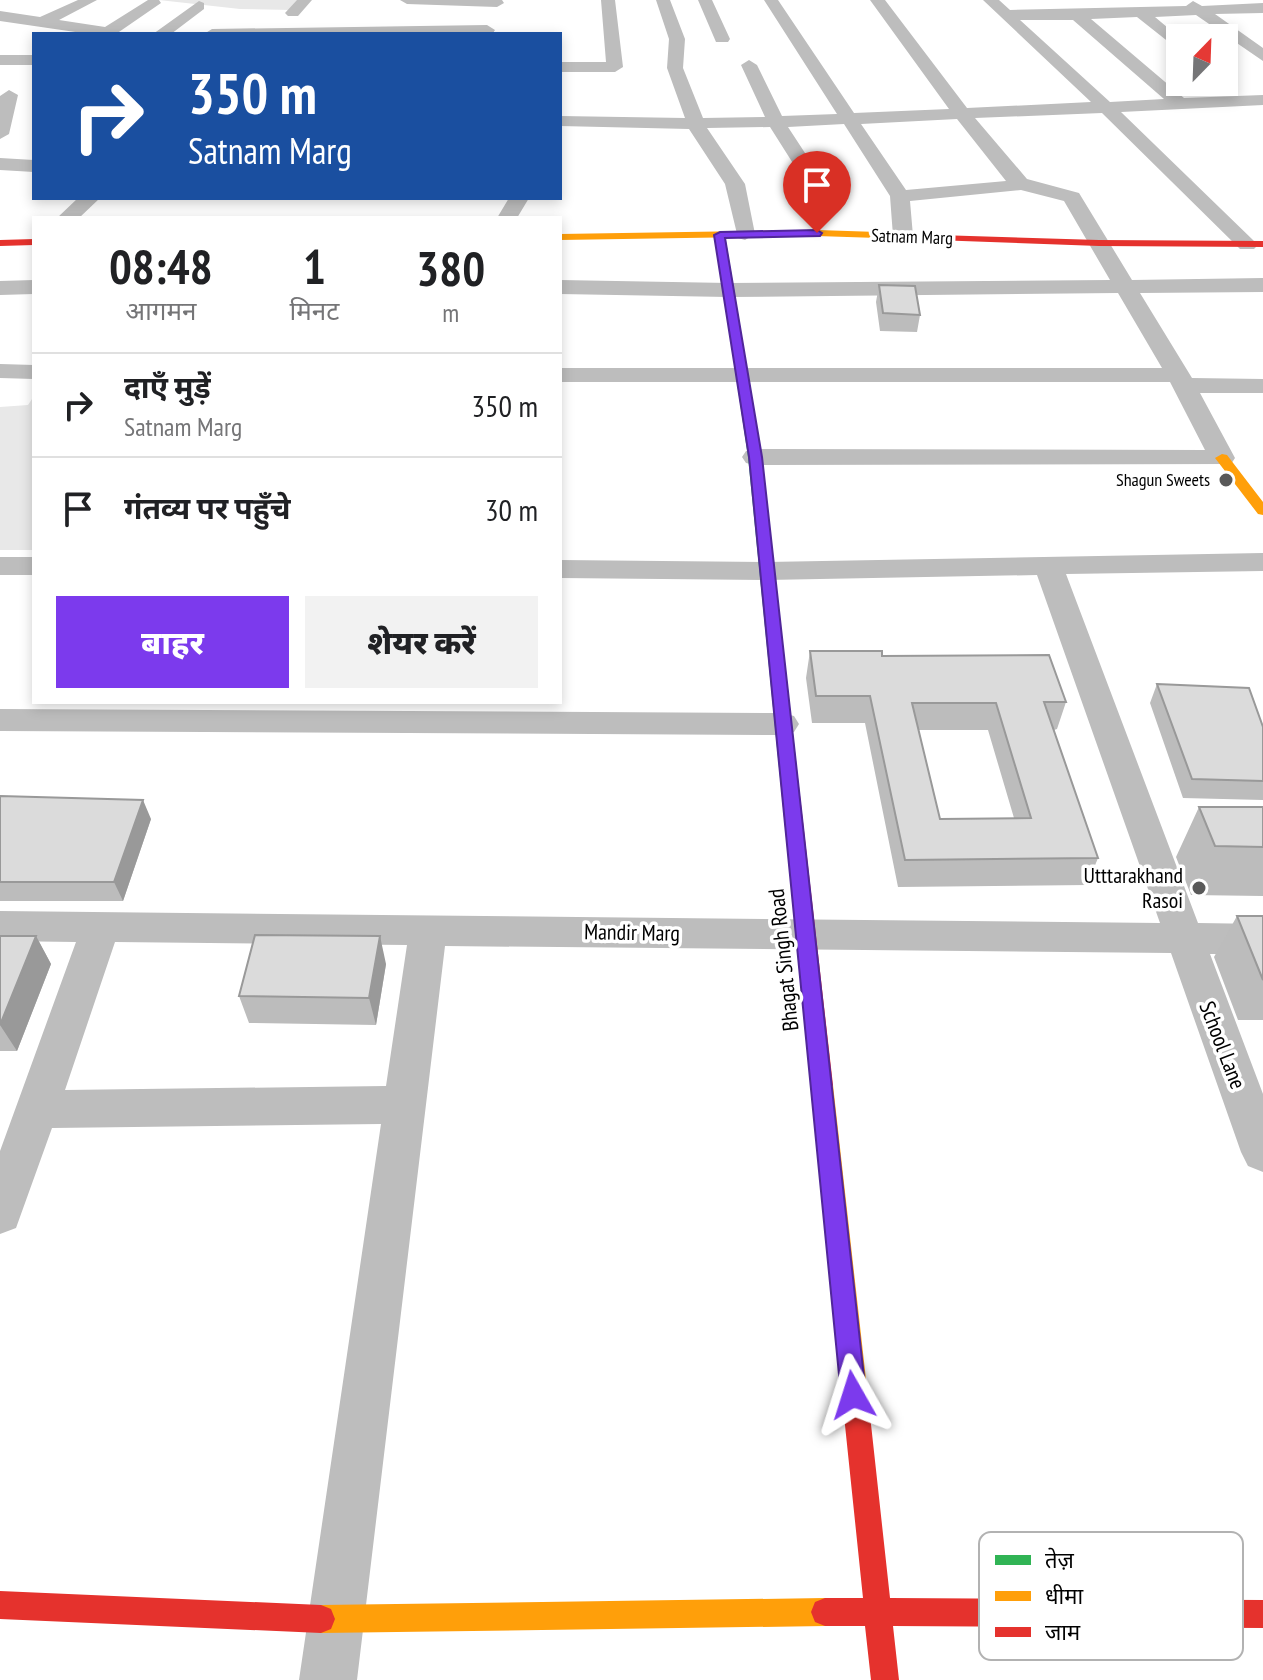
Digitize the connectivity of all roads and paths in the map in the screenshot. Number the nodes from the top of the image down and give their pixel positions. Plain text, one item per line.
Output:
1 (90, 0) edge
2 (305, 0) edge
3 (608, 0) edge
4 (663, 0) edge
5 (705, 0) edge
6 (771, 0) edge
7 (877, 0) edge
8 (990, 0) edge
9 (1185, 0) edge
10 (497, 2) edge
11 (154, 3) dead end
12 (20, 4) dead end
13 (447, 5) edge
14 (199, 6) dead end
15 (403, 6) edge
16 (1263, 8) edge
17 (1200, 10) junction
18 (317, 12) dead end
19 (356, 12) dead end
20 (1141, 13) junction
21 (0, 14) edge
22 (227, 15) dead end
23 (1007, 15) junction
24 (1077, 15) junction
25 (42, 22) junction
26 (429, 31) junction
27 (100, 32) edge
28 (108, 32) edge
29 (164, 32) edge
30 (213, 32) edge
31 (348, 32) joint
32 (487, 32) edge
33 (1166, 34) edge
34 (722, 39) dead end
35 (1263, 56) edge
36 (0, 60) edge
37 (32, 60) edge
38 (749, 65) dead end
39 (562, 67) edge
40 (10, 95) edge
41 (1254, 100) edge
42 (1180, 104) junction
43 (1107, 108) junction
44 (962, 114) junction
45 (1263, 114) edge
46 (849, 119) junction
47 (776, 122) junction
48 (562, 123) edge
49 (697, 124) junction
50 (5, 133) edge
51 (0, 164) edge
52 (32, 166) edge
53 (1016, 183) junction
54 (900, 196) junction
55 (88, 200) edge
56 (827, 202) dead end
57 (69, 216) edge
58 (745, 234) junction
59 (720, 235) junction
60 (903, 236) junction
61 (562, 237) edge
62 (32, 242) edge
63 (0, 243) edge
64 (1099, 243) junction
65 (1255, 244) edge
66 (1263, 285) edge
67 (32, 287) edge
68 (562, 287) edge
69 (0, 288) edge
70 (1125, 288) junction
71 (728, 290) junction
72 (0, 371) edge
73 (32, 372) edge
74 (562, 375) edge
75 (742, 376) junction
76 (1179, 380) junction
77 (1263, 386) edge
78 (755, 457) junction
79 (1222, 458) junction
80 (1249, 458) dead end
81 (1263, 511) edge
82 (1263, 562) edge
83 (0, 566) edge
84 (32, 566) edge
85 (1049, 567) junction
86 (562, 569) edge
87 (767, 571) junction
88 (0, 720) edge
89 (782, 724) junction
90 (0, 926) edge
91 (101, 927) junction
92 (428, 930) junction
93 (804, 934) junction
94 (1183, 938) junction
95 (1263, 939) edge
96 (405, 1105) junction
97 (37, 1109) junction
98 (1263, 1152) edge
99 (0, 1213) edge
100 (0, 1605) edge
101 (877, 1611) junction
102 (979, 1612) edge
103 (1243, 1614) edge
104 (1263, 1614) edge
105 (336, 1620) junction
106 (328, 1680) edge
107 (885, 1680) edge

1 - 25 street
2 - 18 street
3 - 39 street
4 - 49 street
5 - 34 street
6 - 46 street
7 - 44 street
8 - 23 street
9 - 17 street
10 - 13 street
10 - 32 street
11 - 28 street
12 - 21 street
13 - 15 street
13 - 26 street
14 - 29 street
16 - 17 street
17 - 20 street
17 - 35 street
19 - 31 street
20 - 24 street
20 - 33 street
21 - 25 street
22 - 30 street
23 - 24 street
23 - 43 street
24 - 42 street
25 - 27 street
26 - 31 street
26 - 32 street
36 - 37 street
38 - 47 street
40 - 50 street
41 - 42 street
41 - 45 street
42 - 43 street
43 - 44 street
43 - 65 street
44 - 46 street
44 - 53 street
46 - 47 street
46 - 54 street
47 - 49 street
47 - 56 street
48 - 49 street
49 - 58 street
51 - 52 street
53 - 54 street
53 - 64 street
54 - 60 street
55 - 57 street
58 - 59 street, Satnam Marg
58 - 60 street, Satnam Marg
59 - 61 street, Satnam Marg
59 - 71 street, Bhagat Singh Road
60 - 64 street, Satnam Marg
62 - 63 street
64 - 65 street, Satnam Marg
64 - 70 street
66 - 70 street
67 - 69 street
68 - 71 street
70 - 71 street
70 - 76 street
71 - 75 street, Bhagat Singh Road
72 - 73 street
74 - 75 street
75 - 76 street
75 - 78 street, Bhagat Singh Road
76 - 77 street
76 - 79 street
78 - 79 street
78 - 87 street, Bhagat Singh Road
79 - 80 street
79 - 81 street
82 - 85 street
83 - 84 street
85 - 87 street
85 - 94 street, School Lane
86 - 87 street
87 - 89 street, Bhagat Singh Road
88 - 89 street
89 - 93 street, Bhagat Singh Road
90 - 91 street, Mandir Marg
91 - 92 street, Mandir Marg
91 - 97 street
92 - 93 street, Mandir Marg
92 - 96 street
93 - 94 street, Mandir Marg
93 - 101 street, Bhagat Singh Road
94 - 95 street, Mandir Marg
94 - 98 street, School Lane
96 - 97 street
96 - 105 street
97 - 99 street
100 - 105 street
101 - 102 street
101 - 105 street
101 - 107 street, Bhagat Singh Road
103 - 104 street
105 - 106 street

